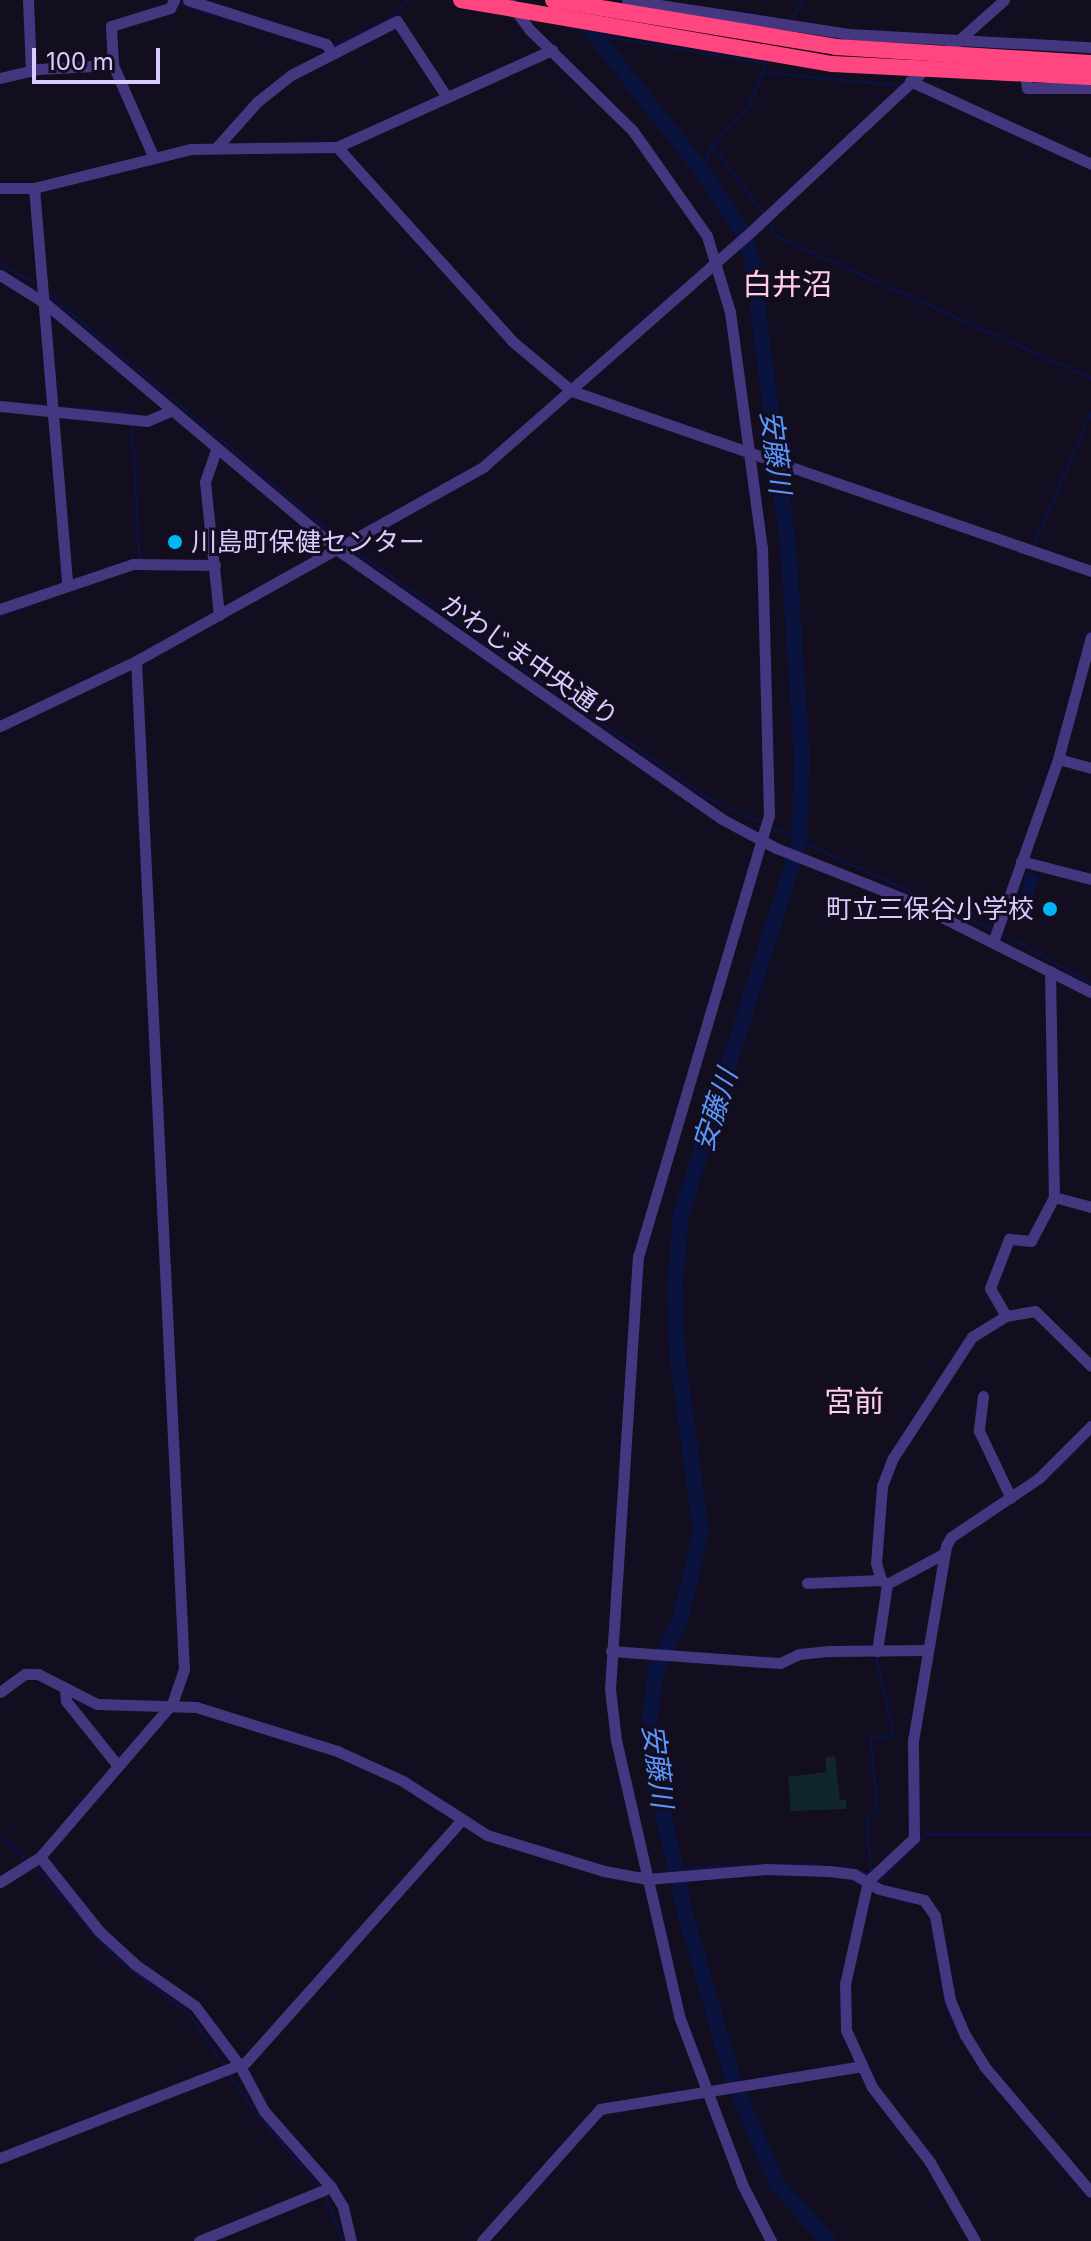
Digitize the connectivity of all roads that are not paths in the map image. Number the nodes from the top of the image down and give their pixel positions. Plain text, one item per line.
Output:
1 (28, 0) edge
2 (174, 0) edge
3 (188, 0) edge
4 (461, 0) edge
5 (508, 0) edge
6 (553, 0) edge
7 (627, 0) edge
8 (1004, 0) edge
9 (957, 43) junction
10 (1025, 46) junction
11 (1091, 47) edge
12 (552, 50) junction
13 (331, 52) junction
14 (1091, 63) edge
15 (113, 65) junction
16 (31, 71) junction
17 (1091, 77) edge
18 (0, 78) edge
19 (910, 81) junction
20 (1091, 88) edge
21 (446, 96) junction
22 (217, 147) junction
23 (337, 147) junction
24 (153, 156) junction
25 (1091, 164) edge
26 (0, 188) edge
27 (34, 188) junction
28 (718, 260) junction
29 (0, 275) edge
30 (43, 294) junction
31 (572, 391) junction
32 (0, 406) edge
33 (53, 410) junction
34 (170, 411) junction
35 (216, 450) junction
36 (750, 452) junction
37 (339, 551) junction
38 (215, 565) junction
39 (1091, 571) edge
40 (67, 584) junction
41 (0, 609) edge
42 (219, 615) junction
43 (1091, 637) edge
44 (136, 661) junction
45 (0, 726) edge
46 (1058, 759) junction
47 (1091, 768) edge
48 (763, 842) junction
49 (1021, 861) junction
50 (1091, 879) edge
51 (993, 942) junction
52 (1050, 971) junction
53 (1091, 992) edge
54 (1054, 1197) junction
55 (1091, 1207) edge
56 (1006, 1316) junction
57 (1091, 1366) edge
58 (983, 1396) dead end
59 (1091, 1426) edge
60 (1011, 1498) junction
61 (945, 1553) junction
62 (884, 1582) junction
63 (807, 1583) dead end
64 (928, 1650) junction
65 (611, 1651) junction
66 (877, 1651) junction
67 (65, 1690) junction
68 (0, 1692) edge
69 (172, 1704) junction
70 (118, 1766) junction
71 (461, 1821) junction
72 (40, 1857) junction
73 (647, 1879) junction
74 (868, 1881) junction
75 (0, 1882) edge
76 (240, 2066) junction
77 (862, 2066) junction
78 (714, 2089) junction
79 (0, 2158) edge
80 (331, 2187) junction
81 (1091, 2192) edge
82 (199, 2241) edge
83 (351, 2241) edge
84 (482, 2241) edge
85 (771, 2241) edge
86 (975, 2241) edge

1 - 16 street
2 - 15 street
3 - 13 street
4 - 17 highway, bridge
5 - 12 street
6 - 14 highway, bridge
7 - 9 street
8 - 9 street
9 - 10 street
9 - 19 street
10 - 11 street
10 - 20 street
12 - 21 street
12 - 28 street
13 - 21 street
13 - 22 street
15 - 16 street
15 - 24 street
16 - 18 street
19 - 25 street
19 - 28 street
21 - 23 street
22 - 23 street
22 - 24 street
23 - 31 street
24 - 27 street
26 - 27 street
27 - 30 street
28 - 31 street
28 - 36 street
29 - 30 street, かわじま中央通り
30 - 33 street
30 - 34 street, かわじま中央通り
31 - 36 street
31 - 37 street
32 - 33 street
33 - 34 street
33 - 40 street
34 - 35 street, かわじま中央通り
35 - 37 street, かわじま中央通り
35 - 38 street
36 - 39 street
36 - 48 street
37 - 42 street
37 - 48 street, かわじま中央通り
38 - 40 street
38 - 42 street
40 - 41 street
42 - 44 street
43 - 46 street
44 - 45 street
44 - 69 street
46 - 47 street
46 - 49 street
48 - 51 street, かわじま中央通り
48 - 65 street
49 - 50 street
49 - 51 street
51 - 52 street, かわじま中央通り
52 - 53 street, かわじま中央通り
52 - 54 street
54 - 55 street
54 - 56 street
56 - 57 street
56 - 62 street
58 - 60 street
59 - 60 street
60 - 61 street
61 - 62 street
61 - 64 street
62 - 63 street
62 - 66 street
64 - 66 street
64 - 74 street
65 - 66 street
65 - 73 street
67 - 68 street
67 - 69 street
67 - 70 street
69 - 70 street
69 - 71 street
70 - 72 street
71 - 73 street
71 - 76 street
72 - 75 street
72 - 76 street
73 - 74 street
73 - 78 street
74 - 77 street
74 - 81 street
76 - 79 street
76 - 80 street
77 - 78 street
77 - 86 street
78 - 84 street
78 - 85 street
80 - 82 street
80 - 83 street

